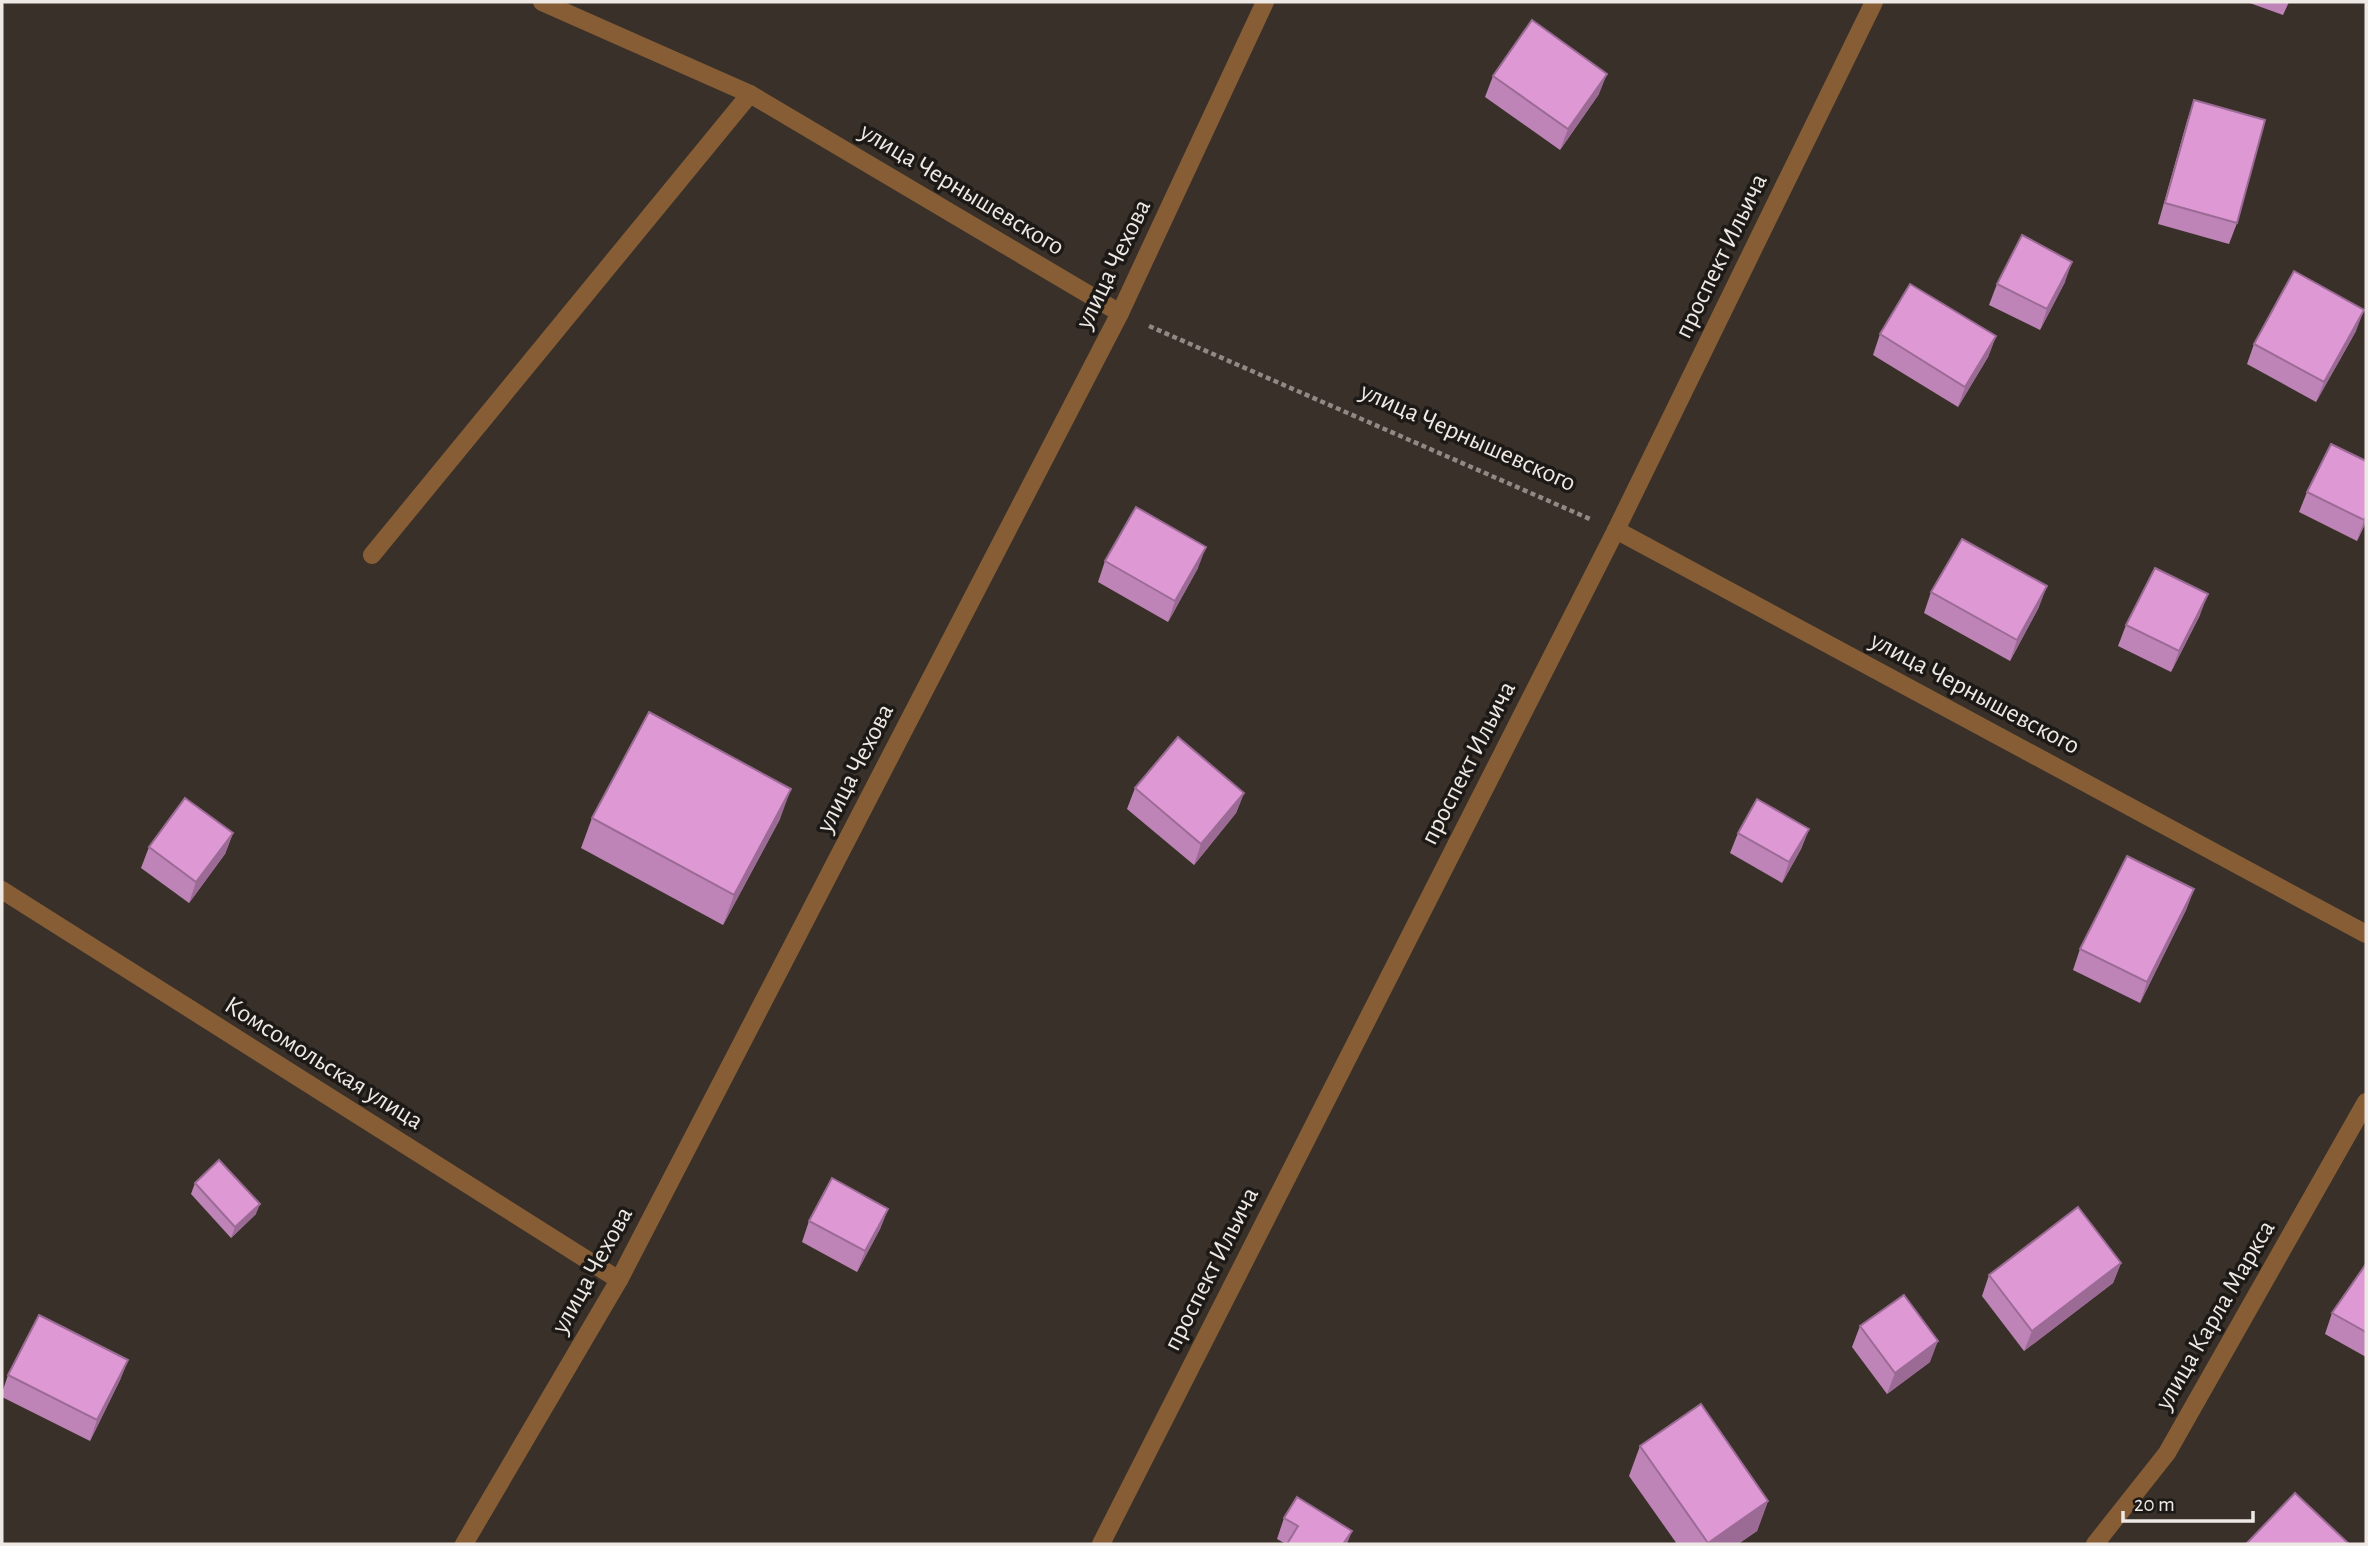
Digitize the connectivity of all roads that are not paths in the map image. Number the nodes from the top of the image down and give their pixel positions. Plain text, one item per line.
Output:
1 (542, 2) edge
2 (1265, 2) edge
3 (1874, 2) edge
4 (750, 94) junction
5 (1120, 313) junction
6 (1616, 530) junction
7 (372, 555) dead end
8 (2, 890) edge
9 (2366, 934) edge
10 (2366, 1102) edge
11 (619, 1280) junction
12 (464, 1544) edge
13 (1101, 1544) edge
14 (2095, 1544) edge

1 - 4 street, улица Чернышевского
2 - 5 street, улица Чехова
3 - 6 street, проспект Ильича
4 - 5 street, улица Чернышевского
4 - 7 street
5 - 11 street, улица Чехова
6 - 9 street, улица Чернышевского
6 - 13 street, проспект Ильича
8 - 11 street, Комсомольская улица
10 - 14 street, улица Карла Маркса
11 - 12 street, улица Чехова

